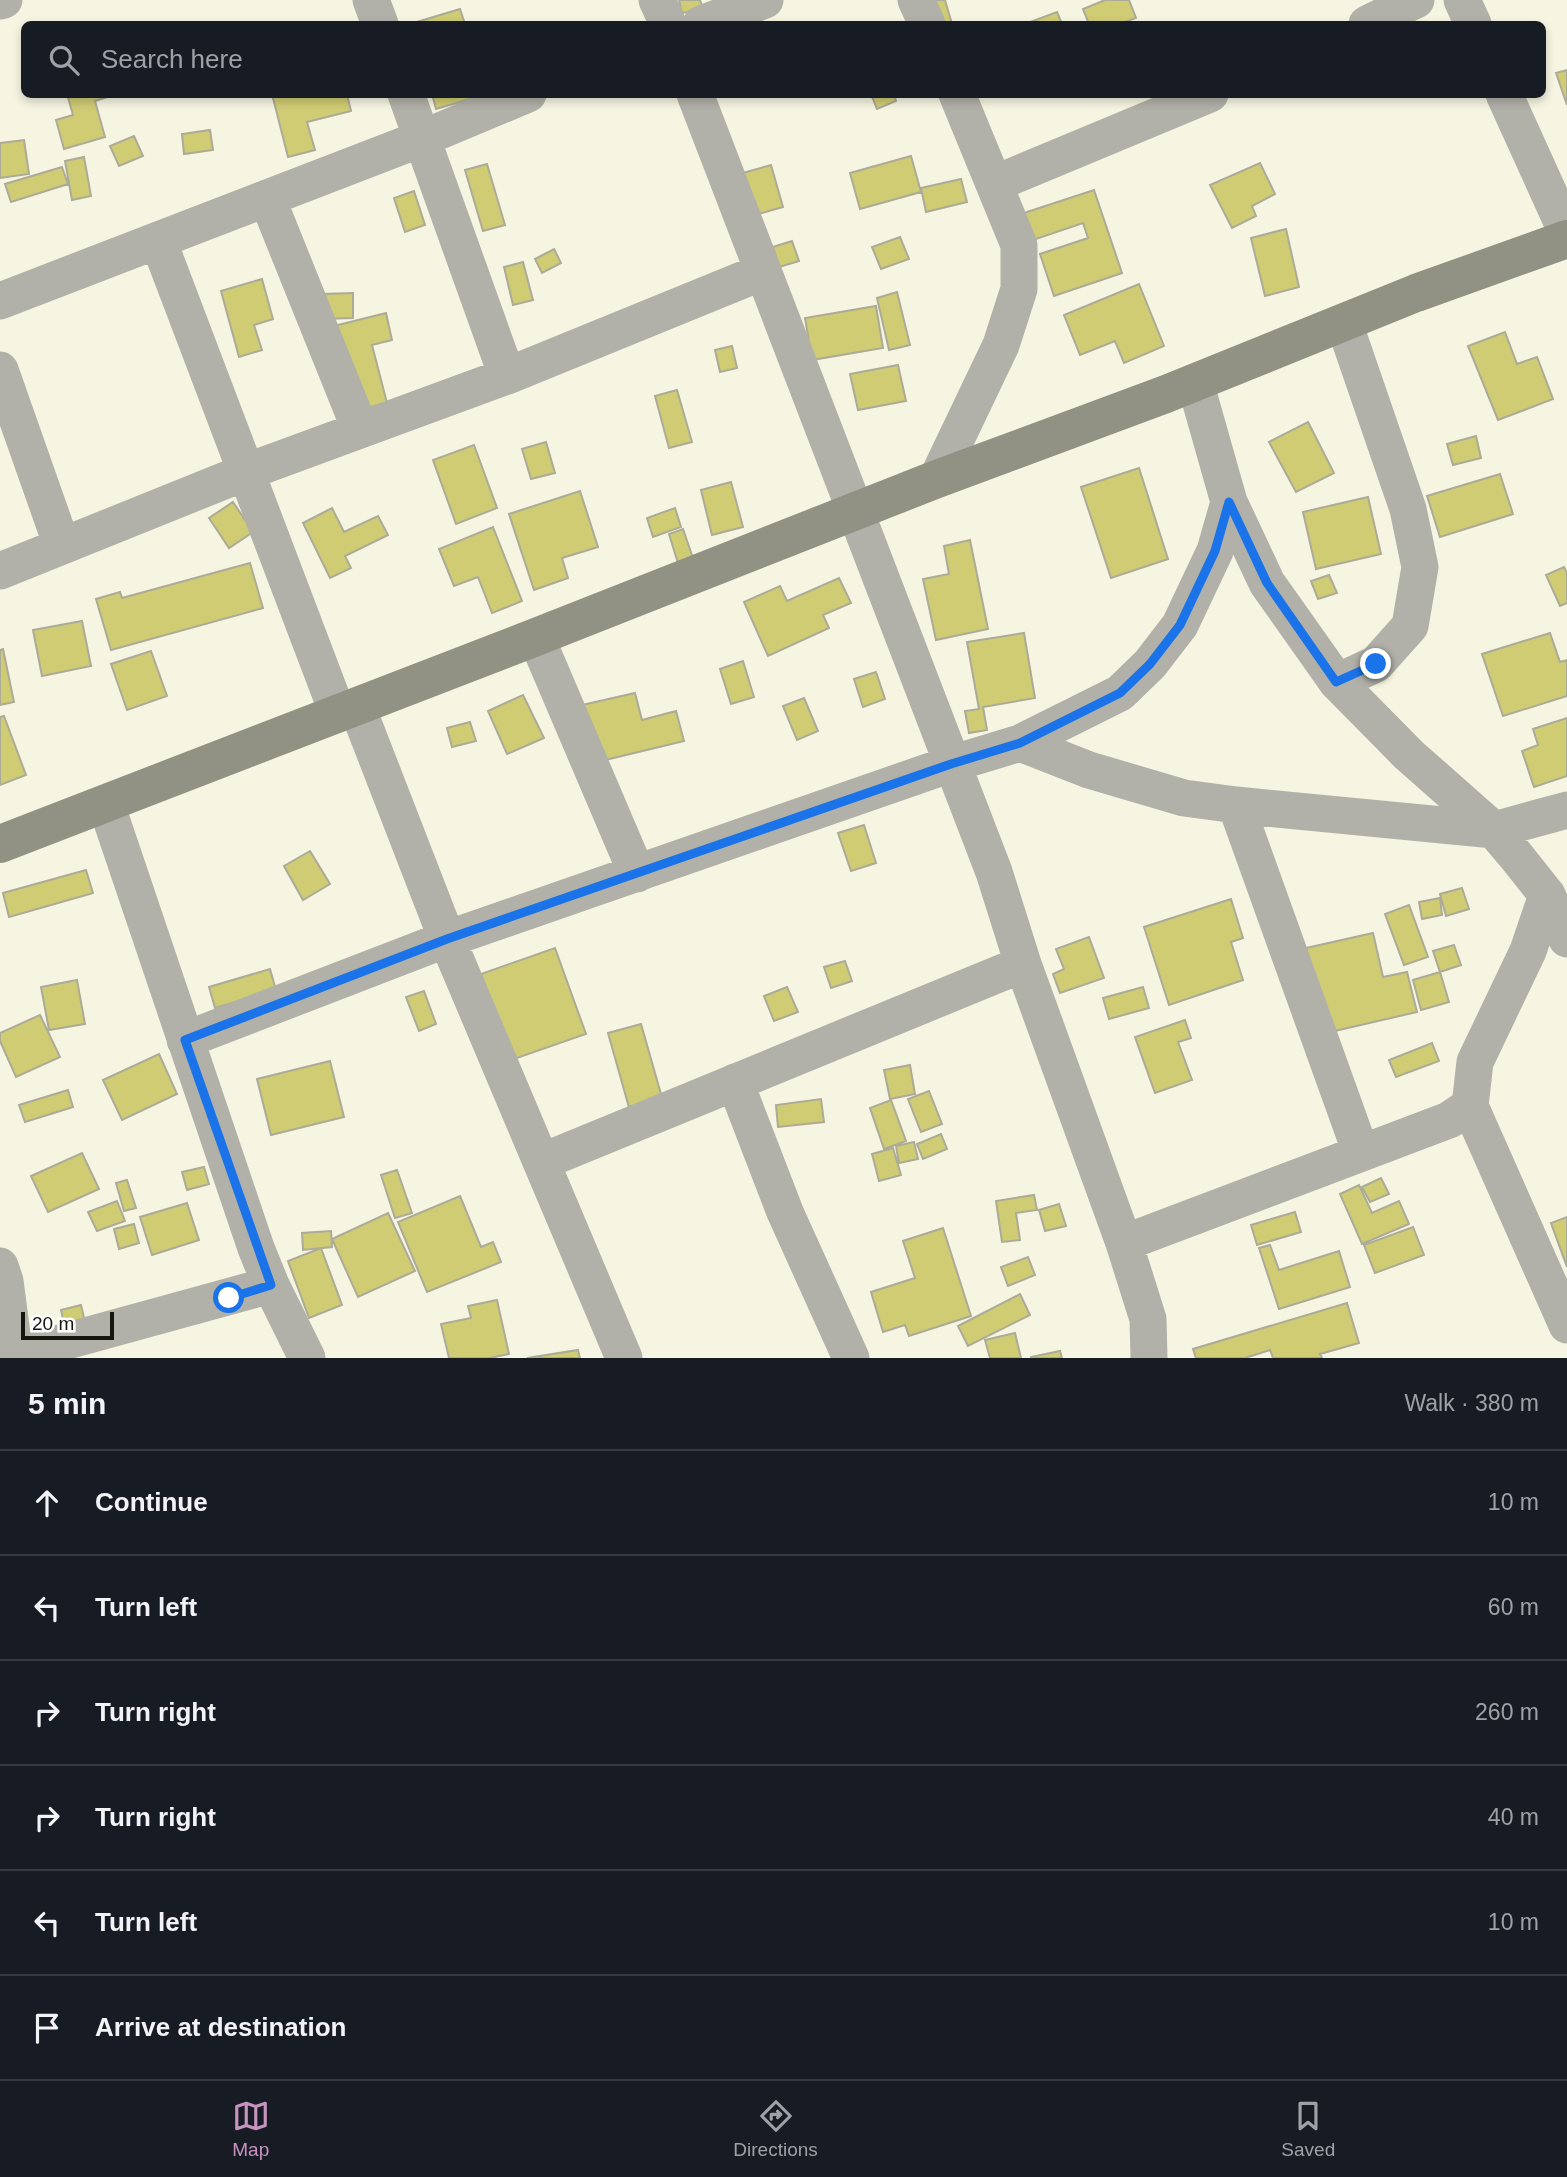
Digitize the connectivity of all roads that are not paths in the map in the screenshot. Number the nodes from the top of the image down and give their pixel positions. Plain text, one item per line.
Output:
1 (371, 0) edge
2 (657, 0) edge
3 (765, 0) edge
4 (916, 0) edge
5 (1416, 0) edge
6 (1462, 0) edge
7 (379, 21) edge
8 (667, 21) edge
9 (709, 21) edge
10 (926, 21) edge
11 (1373, 21) edge
12 (1472, 21) edge
13 (408, 98) edge
14 (518, 98) edge
15 (697, 98) edge
16 (959, 98) edge
17 (1199, 98) edge
18 (1506, 98) edge
19 (423, 138) junction
20 (994, 184) junction
21 (267, 198) junction
22 (1567, 233) edge
23 (1567, 239) edge
24 (158, 240) junction
25 (762, 272) junction
26 (0, 301) edge
27 (1344, 323) junction
28 (0, 370) edge
29 (507, 376) junction
30 (1195, 383) junction
31 (360, 429) junction
32 (246, 472) junction
33 (937, 479) junction
34 (1229, 502) junction
35 (855, 511) junction
36 (62, 545) junction
37 (0, 570) edge
38 (536, 637) junction
39 (1336, 682) junction
40 (348, 710) junction
41 (1020, 743) junction
42 (951, 764) junction
43 (106, 804) junction
44 (1236, 805) junction
45 (1567, 810) edge
46 (1493, 830) junction
47 (0, 844) edge
48 (636, 874) junction
49 (1546, 895) junction
50 (447, 939) junction
51 (1567, 939) edge
52 (1023, 964) junction
53 (185, 1040) junction
54 (735, 1082) junction
55 (1470, 1106) junction
56 (1361, 1153) junction
57 (541, 1162) junction
58 (1124, 1243) junction
59 (0, 1266) edge
60 (271, 1285) junction
61 (1567, 1325) edge
62 (838, 1354) edge
63 (12, 1357) edge
64 (307, 1358) edge
65 (624, 1358) edge
66 (1149, 1358) edge

1 - 7 street
2 - 8 street
3 - 9 street
4 - 10 street
5 - 11 street
6 - 12 street
13 - 19 street
14 - 19 street
15 - 25 street
16 - 20 street
17 - 20 street
18 - 22 street
19 - 21 street
19 - 29 street
20 - 33 street
21 - 24 street
21 - 31 street
23 - 27 street
24 - 26 street
24 - 32 street
25 - 29 street
25 - 35 street
27 - 30 street
27 - 39 street
28 - 36 street
29 - 31 street
30 - 33 street
30 - 34 street
31 - 32 street
32 - 36 street
32 - 40 street
33 - 35 street
34 - 39 street
34 - 41 street
35 - 38 street
35 - 42 street
36 - 37 street
38 - 40 street
38 - 48 street
39 - 46 street
40 - 43 street
40 - 50 street
41 - 42 street
41 - 44 street
42 - 48 street
42 - 52 street
43 - 47 street
43 - 53 street
44 - 46 street
44 - 56 street
45 - 46 street
46 - 49 street
48 - 50 street
49 - 51 street
49 - 55 street
50 - 53 street
50 - 57 street
52 - 54 street
52 - 58 street
53 - 60 street
54 - 57 street
54 - 62 street
55 - 56 street
55 - 61 street
56 - 58 street
57 - 65 street
58 - 66 street
59 - 63 street
60 - 63 street
60 - 64 street

